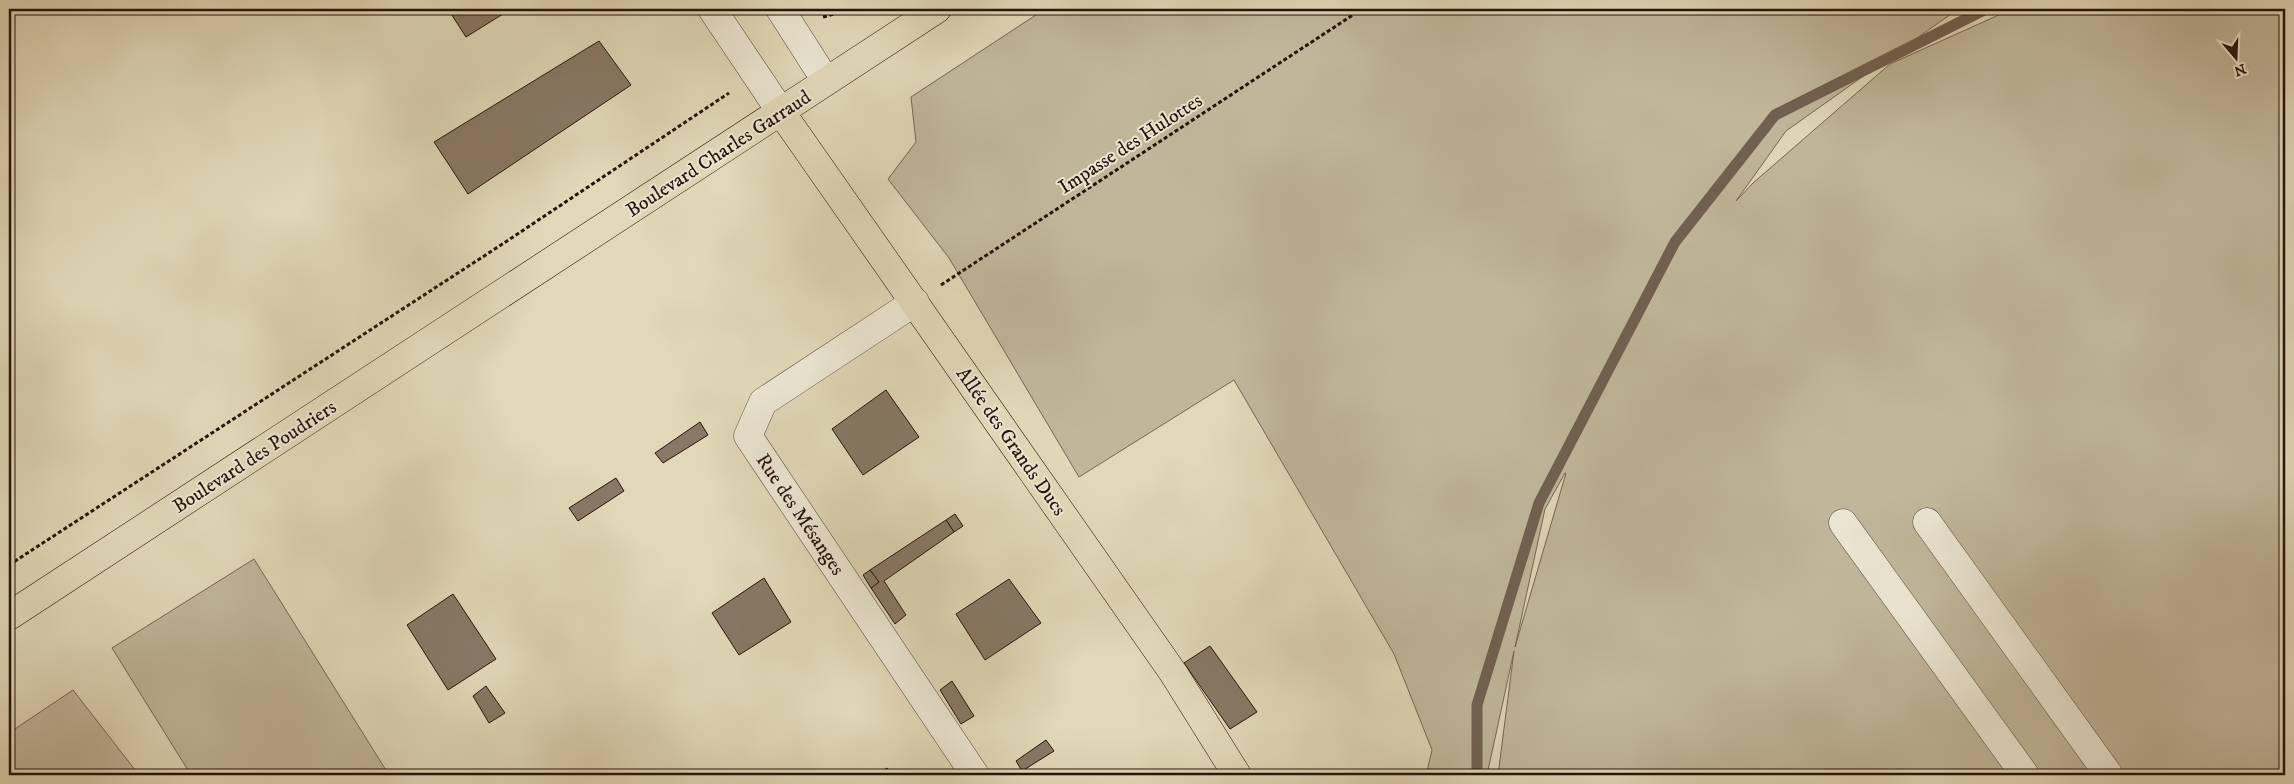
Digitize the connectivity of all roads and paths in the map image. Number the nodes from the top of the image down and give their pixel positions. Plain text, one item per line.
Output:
1 (712, 9) edge
2 (780, 9) edge
3 (852, 9) edge
4 (937, 9) edge
5 (1362, 9) edge
6 (795, 33) junction
7 (749, 64) junction
8 (826, 82) junction
9 (780, 112) junction
10 (498, 297) joint
11 (915, 302) junction
12 (1927, 522) dead end
13 (1843, 523) dead end
14 (9, 565) edge
15 (9, 616) edge
16 (975, 775) edge
17 (1237, 775) edge
18 (2025, 775) edge
19 (2109, 775) edge

1 - 7 street
2 - 6 street
3 - 6 path
4 - 8 main road, Boulevard Charles Garraud
5 - 11 path, Impasse des Hulottes
6 - 8 street
7 - 9 street
7 - 14 path
8 - 9 main road, Boulevard Charles Garraud
9 - 10 main road, Boulevard Charles Garraud
9 - 11 main road, Allée des Grands Ducs
10 - 15 main road, Boulevard des Poudriers
11 - 16 street, Rue des Mésanges
11 - 17 main road, Allée des Grands Ducs
12 - 19 street
13 - 18 street

